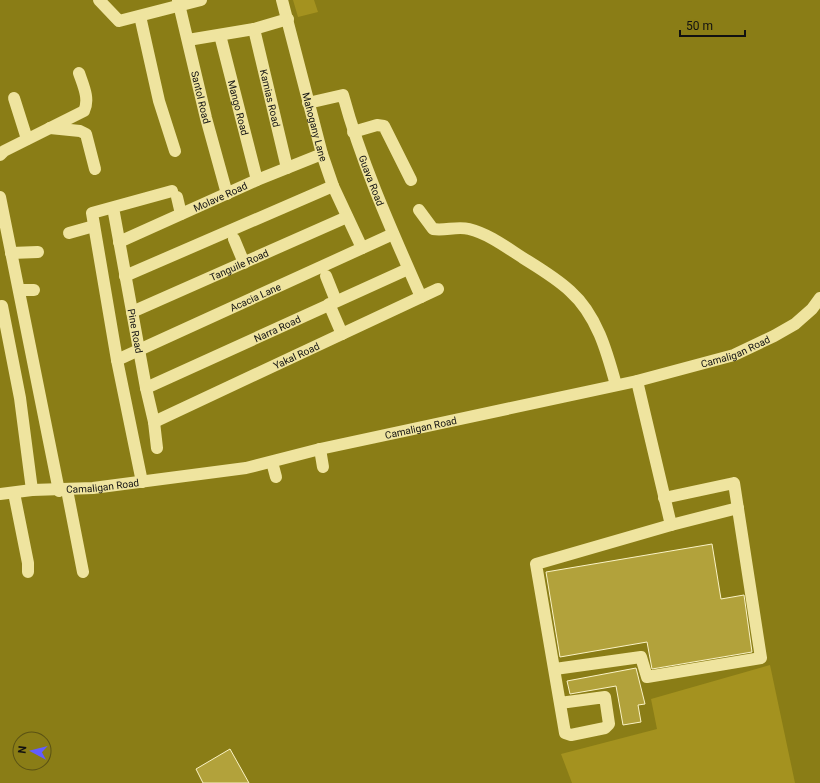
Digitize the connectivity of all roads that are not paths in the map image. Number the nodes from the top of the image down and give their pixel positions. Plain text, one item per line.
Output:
1 (100, 0) edge
2 (201, 0) edge
3 (282, 0) edge
4 (178, 3) edge
5 (140, 16) junction
6 (288, 19) junction
7 (254, 29) junction
8 (220, 35) junction
9 (188, 40) junction
10 (79, 73) dead end
11 (14, 98) dead end
12 (308, 103) junction
13 (50, 128) junction
14 (353, 132) junction
15 (27, 139) junction
16 (175, 151) dead end
17 (322, 154) junction
18 (0, 155) edge
19 (287, 168) junction
20 (95, 169) dead end
21 (258, 180) junction
22 (411, 180) dead end
23 (333, 186) junction
24 (227, 194) junction
25 (0, 205) edge
26 (420, 210) dead end
27 (114, 213) dead end
28 (181, 214) junction
29 (347, 217) junction
30 (94, 226) junction
31 (68, 232) dead end
32 (393, 234) junction
33 (234, 239) dead end
34 (119, 242) junction
35 (362, 248) junction
36 (38, 252) dead end
37 (11, 253) junction
38 (244, 263) junction
39 (408, 269) junction
40 (125, 276) junction
41 (326, 276) dead end
42 (438, 289) dead end
43 (19, 290) junction
44 (34, 290) dead end
45 (421, 297) junction
46 (820, 298) edge
47 (332, 302) junction
48 (2, 306) dead end
49 (132, 312) junction
50 (342, 334) junction
51 (139, 349) junction
52 (118, 360) junction
53 (637, 381) junction
54 (616, 385) junction
55 (146, 388) junction
56 (154, 422) junction
57 (157, 448) dead end
58 (320, 450) junction
59 (272, 462) junction
60 (323, 467) dead end
61 (276, 477) dead end
62 (142, 482) junction
63 (32, 490) junction
64 (63, 490) junction
65 (14, 493) junction
66 (0, 494) edge
67 (664, 498) junction
68 (738, 508) junction
69 (671, 525) junction
70 (28, 572) dead end
71 (83, 572) dead end
72 (555, 669) junction
73 (560, 703) dead end

1 - 5 street
2 - 4 street
3 - 6 street, Mahogany Lane
4 - 5 street
4 - 9 street, Santol Road
5 - 16 street
6 - 7 street
6 - 12 street, Mahogany Lane
7 - 8 street
7 - 19 street, Kamias Road
8 - 9 street
8 - 21 street, Mango Road
9 - 24 street, Santol Road
10 - 13 street
11 - 15 street
12 - 14 street, Guava Road
12 - 17 street, Mahogany Lane
13 - 15 street
13 - 20 street
14 - 22 street
14 - 32 street, Guava Road
15 - 18 street
17 - 19 street, Molave Road
17 - 23 street, Mahogany Lane
19 - 21 street, Molave Road
21 - 24 street, Molave Road
23 - 29 street, Mahogany Lane
23 - 40 street
24 - 28 street, Molave Road
25 - 37 street
26 - 54 street
27 - 34 street, Pine Road
28 - 30 street
28 - 34 street, Molave Road
29 - 35 street, Mahogany Lane
29 - 38 street, Tanguile Road
30 - 31 street
30 - 52 street
32 - 35 street, Acacia Lane
32 - 39 street, Guava Road
33 - 38 street
34 - 40 street, Pine Road
35 - 51 street, Acacia Lane
36 - 37 street
37 - 43 street
38 - 49 street, Tanguile Road
39 - 45 street, Guava Road
39 - 47 street, Narra Road
40 - 49 street, Pine Road
41 - 47 street
42 - 45 street, Yakal Road
43 - 44 street
43 - 64 street
45 - 50 street, Yakal Road
46 - 53 street, Camaligan Road
47 - 50 street
47 - 55 street, Narra Road
48 - 63 street
49 - 51 street, Pine Road
50 - 56 street, Yakal Road
51 - 52 street, Acacia Lane
51 - 55 street, Pine Road
52 - 62 street
53 - 54 street, Camaligan Road
53 - 67 street
54 - 58 street, Camaligan Road
55 - 56 street, Pine Road
56 - 57 street, Pine Road
58 - 59 street, Camaligan Road
58 - 60 street
59 - 61 street
59 - 62 street, Camaligan Road
62 - 64 street, Camaligan Road
63 - 64 street, Camaligan Road
63 - 65 street, Camaligan Road
64 - 71 street
65 - 66 street, Camaligan Road
65 - 70 street
67 - 68 street
67 - 69 street
68 - 69 street
68 - 72 street
69 - 72 street
72 - 73 street

